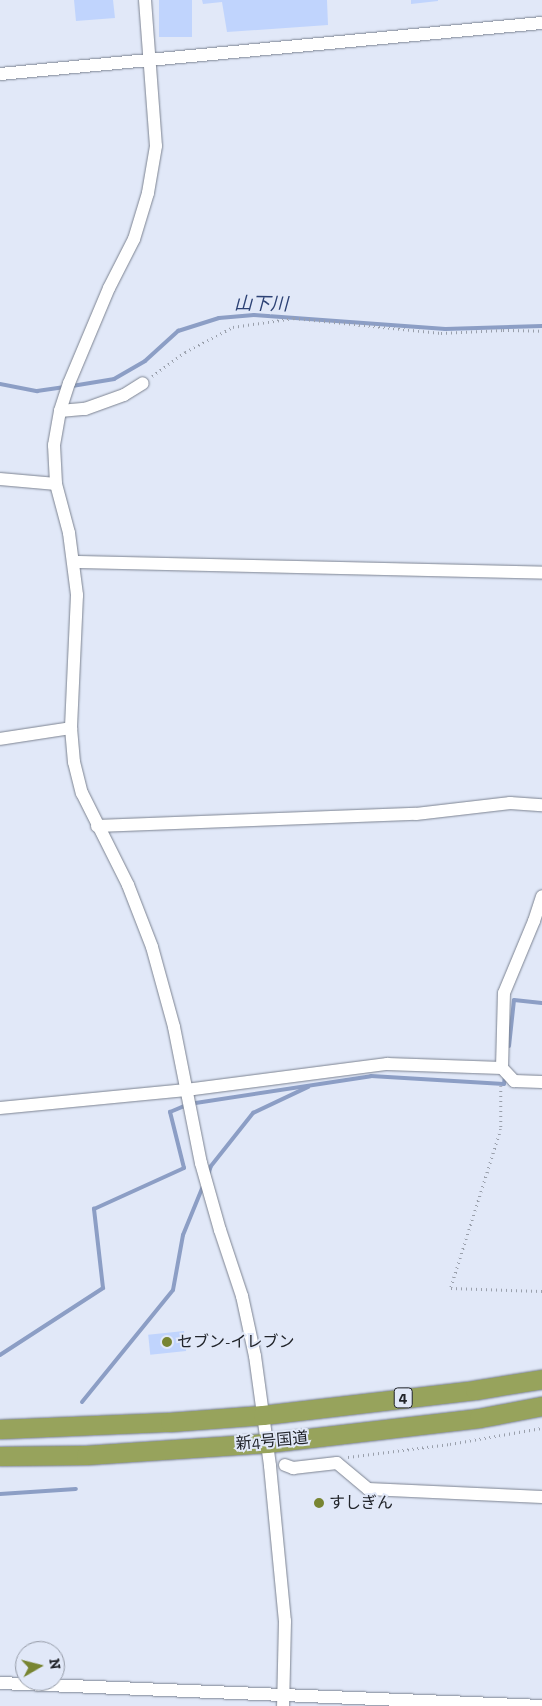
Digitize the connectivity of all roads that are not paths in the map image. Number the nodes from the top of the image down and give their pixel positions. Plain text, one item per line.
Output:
1 (145, 0) edge
2 (542, 24) edge
3 (150, 60) junction
4 (0, 74) edge
5 (143, 383) road end
6 (60, 412) junction
7 (0, 479) edge
8 (56, 484) junction
9 (74, 562) junction
10 (542, 573) edge
11 (71, 728) junction
12 (0, 739) edge
13 (542, 805) edge
14 (96, 826) junction
15 (542, 896) edge
16 (502, 1068) junction
17 (542, 1082) edge
18 (186, 1090) junction
19 (0, 1108) edge
20 (542, 1379) edge
21 (542, 1406) edge
22 (263, 1415) junction
23 (0, 1429) edge
24 (266, 1442) junction
25 (0, 1456) edge
26 (285, 1464) dead end
27 (542, 1497) edge
28 (0, 1683) edge
29 (284, 1700) edge
30 (542, 1706) edge

1 - 3 street
2 - 3 street
3 - 4 street
3 - 6 street
5 - 6 street
6 - 8 street
7 - 8 street
8 - 9 street
9 - 10 street
9 - 11 street
11 - 12 street
11 - 14 street
13 - 14 street
14 - 18 street
15 - 16 street
16 - 17 street
16 - 18 street
18 - 19 street
18 - 22 street
20 - 22 highway, 新4号国道 / 4
21 - 24 highway, 新4号国道 / 4
22 - 23 highway, 新4号国道 / 4
22 - 24 street
24 - 25 highway, 新4号国道 / 4
24 - 29 street
26 - 27 street
28 - 29 street
29 - 30 street

